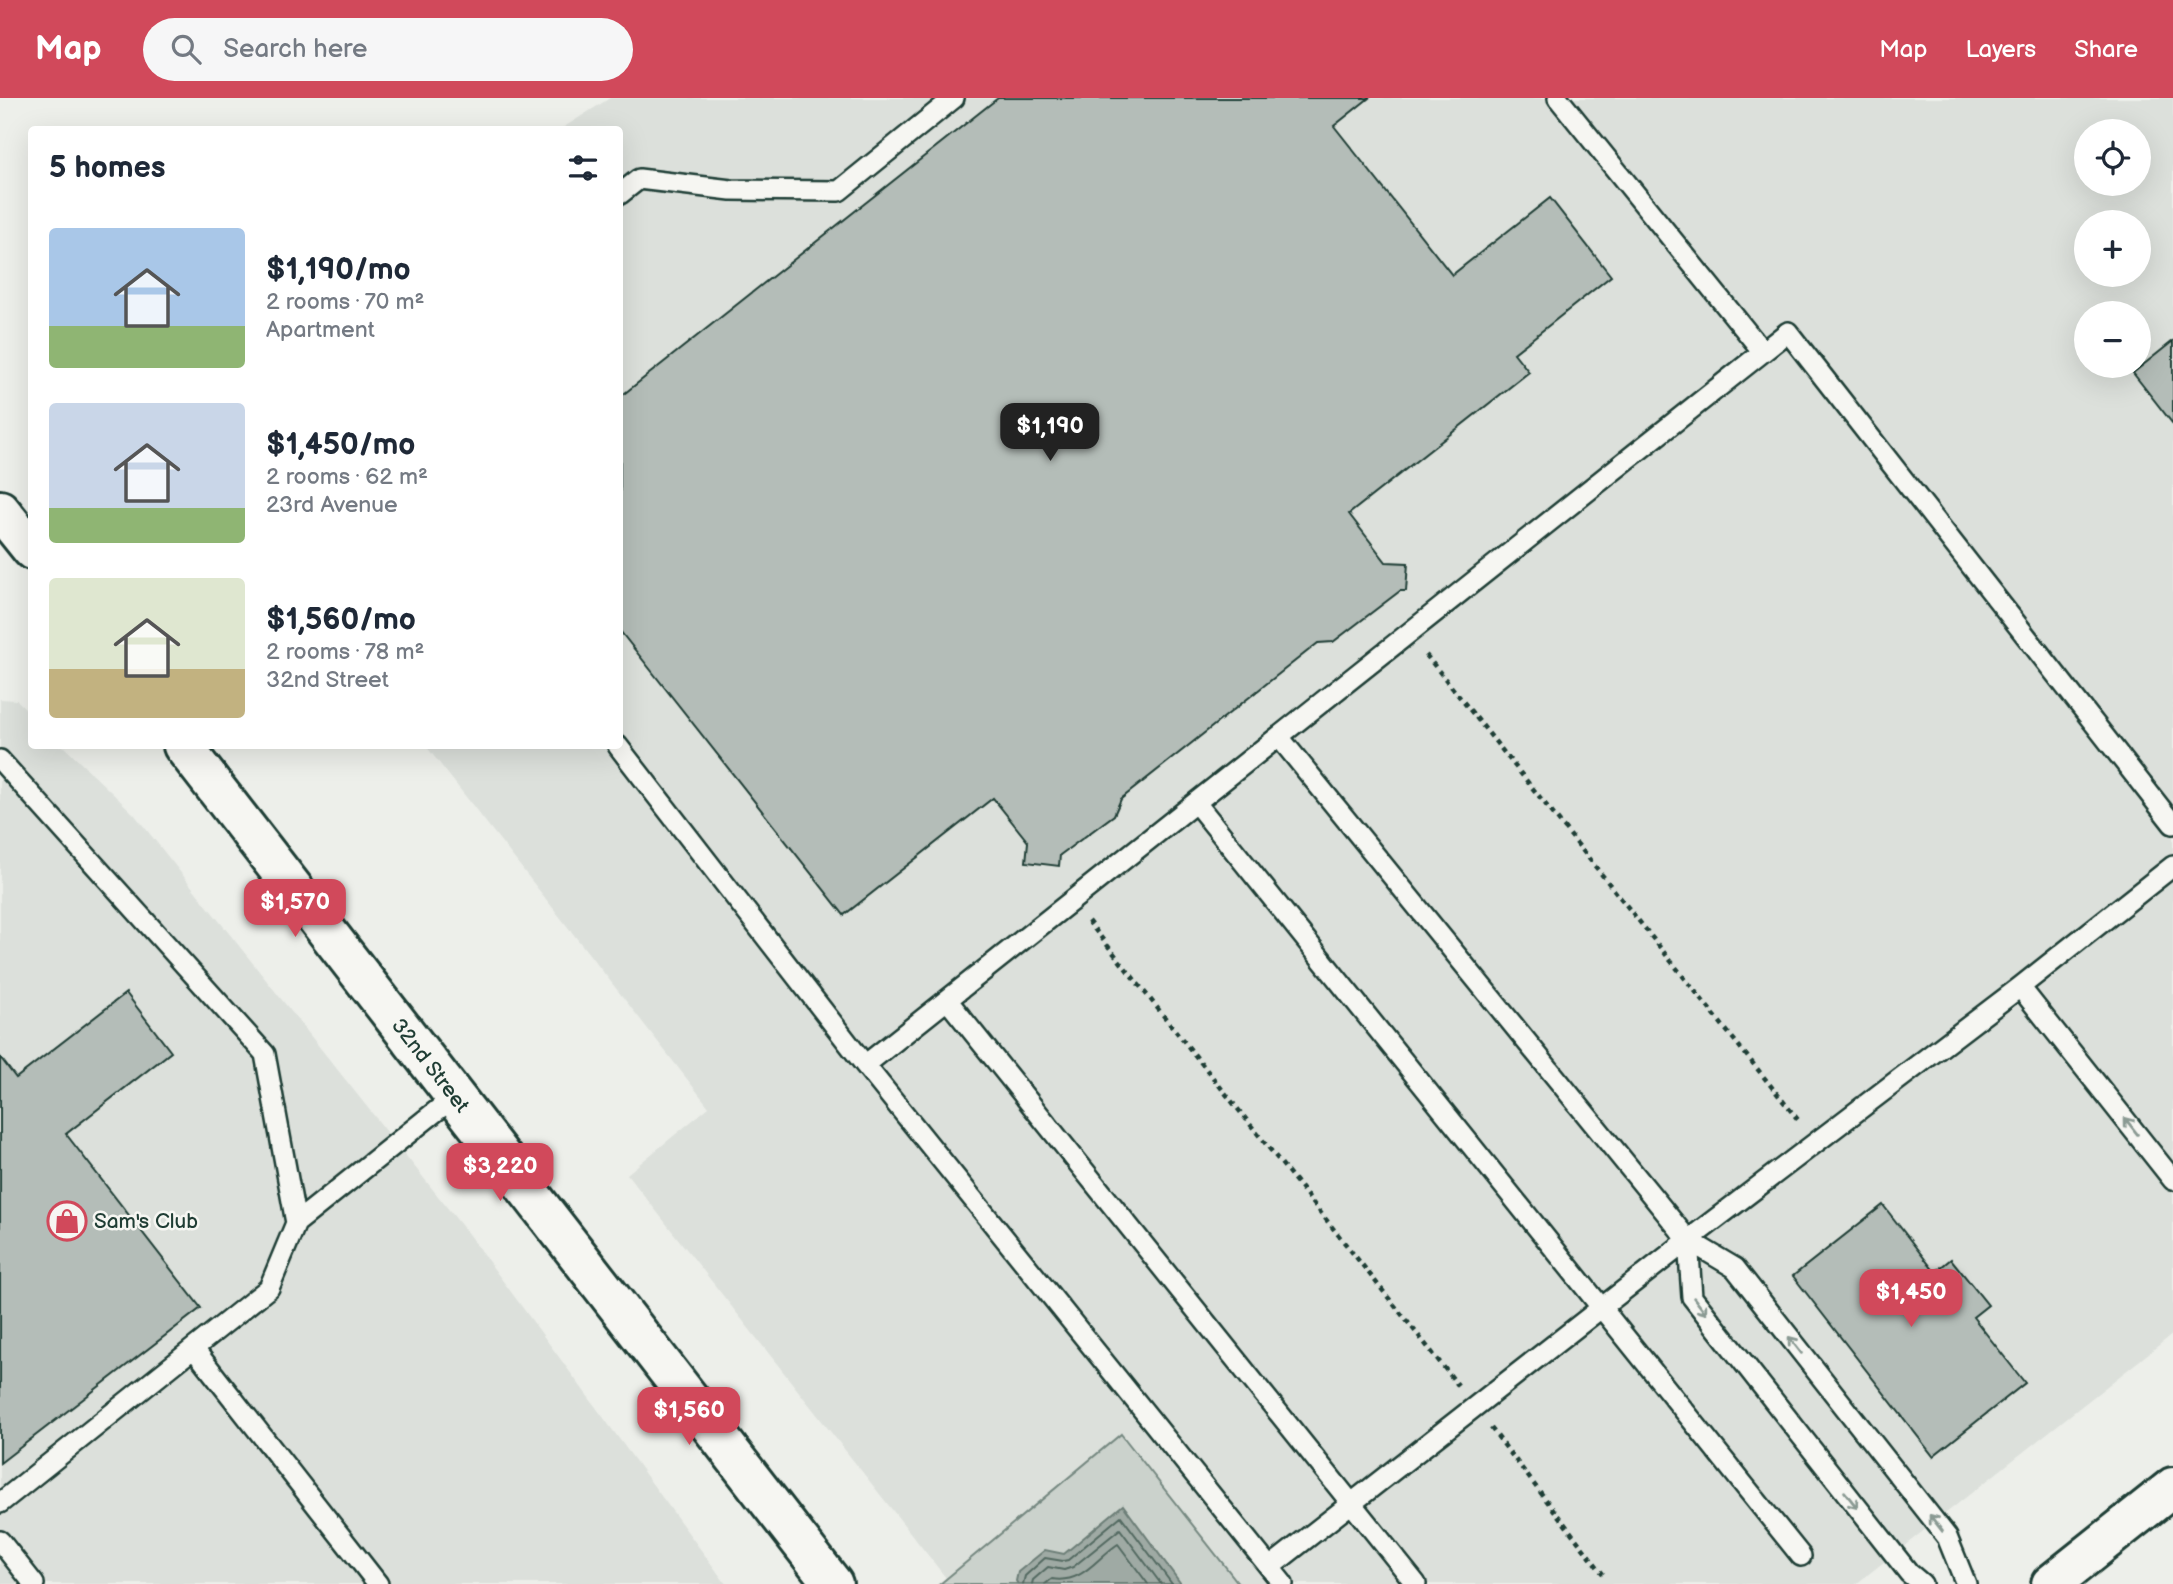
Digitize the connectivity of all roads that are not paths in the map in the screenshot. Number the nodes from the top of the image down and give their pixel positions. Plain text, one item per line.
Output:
1 (954, 98) edge
2 (1558, 98) edge
3 (623, 192) edge
4 (1763, 352) junction
5 (0, 510) edge
6 (28, 545) edge
7 (1279, 737) junction
8 (185, 749) edge
9 (620, 749) edge
10 (0, 760) edge
11 (1196, 803) junction
12 (2173, 824) edge
13 (2173, 866) edge
14 (2020, 987) junction
15 (947, 1001) junction
16 (865, 1065) junction
17 (455, 1096) junction
18 (2173, 1180) edge
19 (296, 1223) junction
20 (1688, 1240) junction
21 (1602, 1308) junction
22 (194, 1349) junction
23 (2173, 1487) edge
24 (0, 1503) edge
25 (1351, 1503) junction
26 (0, 1541) edge
27 (1801, 1556) dead end
28 (1270, 1567) junction
29 (34, 1584) edge
30 (378, 1584) edge
31 (833, 1584) edge
32 (1283, 1584) edge
33 (1416, 1584) edge
34 (1922, 1584) edge
35 (1966, 1584) edge
36 (2051, 1584) edge

1 - 3 lane
2 - 4 lane
4 - 7 lane
4 - 12 lane
5 - 6 street
7 - 11 lane
7 - 20 lane
8 - 17 street, 32nd Street
9 - 16 lane
10 - 19 lane
11 - 15 lane
11 - 21 lane
13 - 14 lane
18 -> 14 lane
14 - 20 lane
15 - 16 lane
15 - 25 lane
16 - 28 lane
17 - 19 lane
17 - 31 street, 32nd Street
19 - 22 lane
20 - 21 lane
20 -> 34 lane
35 -> 20 lane
21 - 25 lane
21 - 27 lane
22 - 24 lane
22 - 30 lane
23 - 36 street
25 - 28 lane
25 - 33 lane
26 - 29 lane
28 - 32 lane

